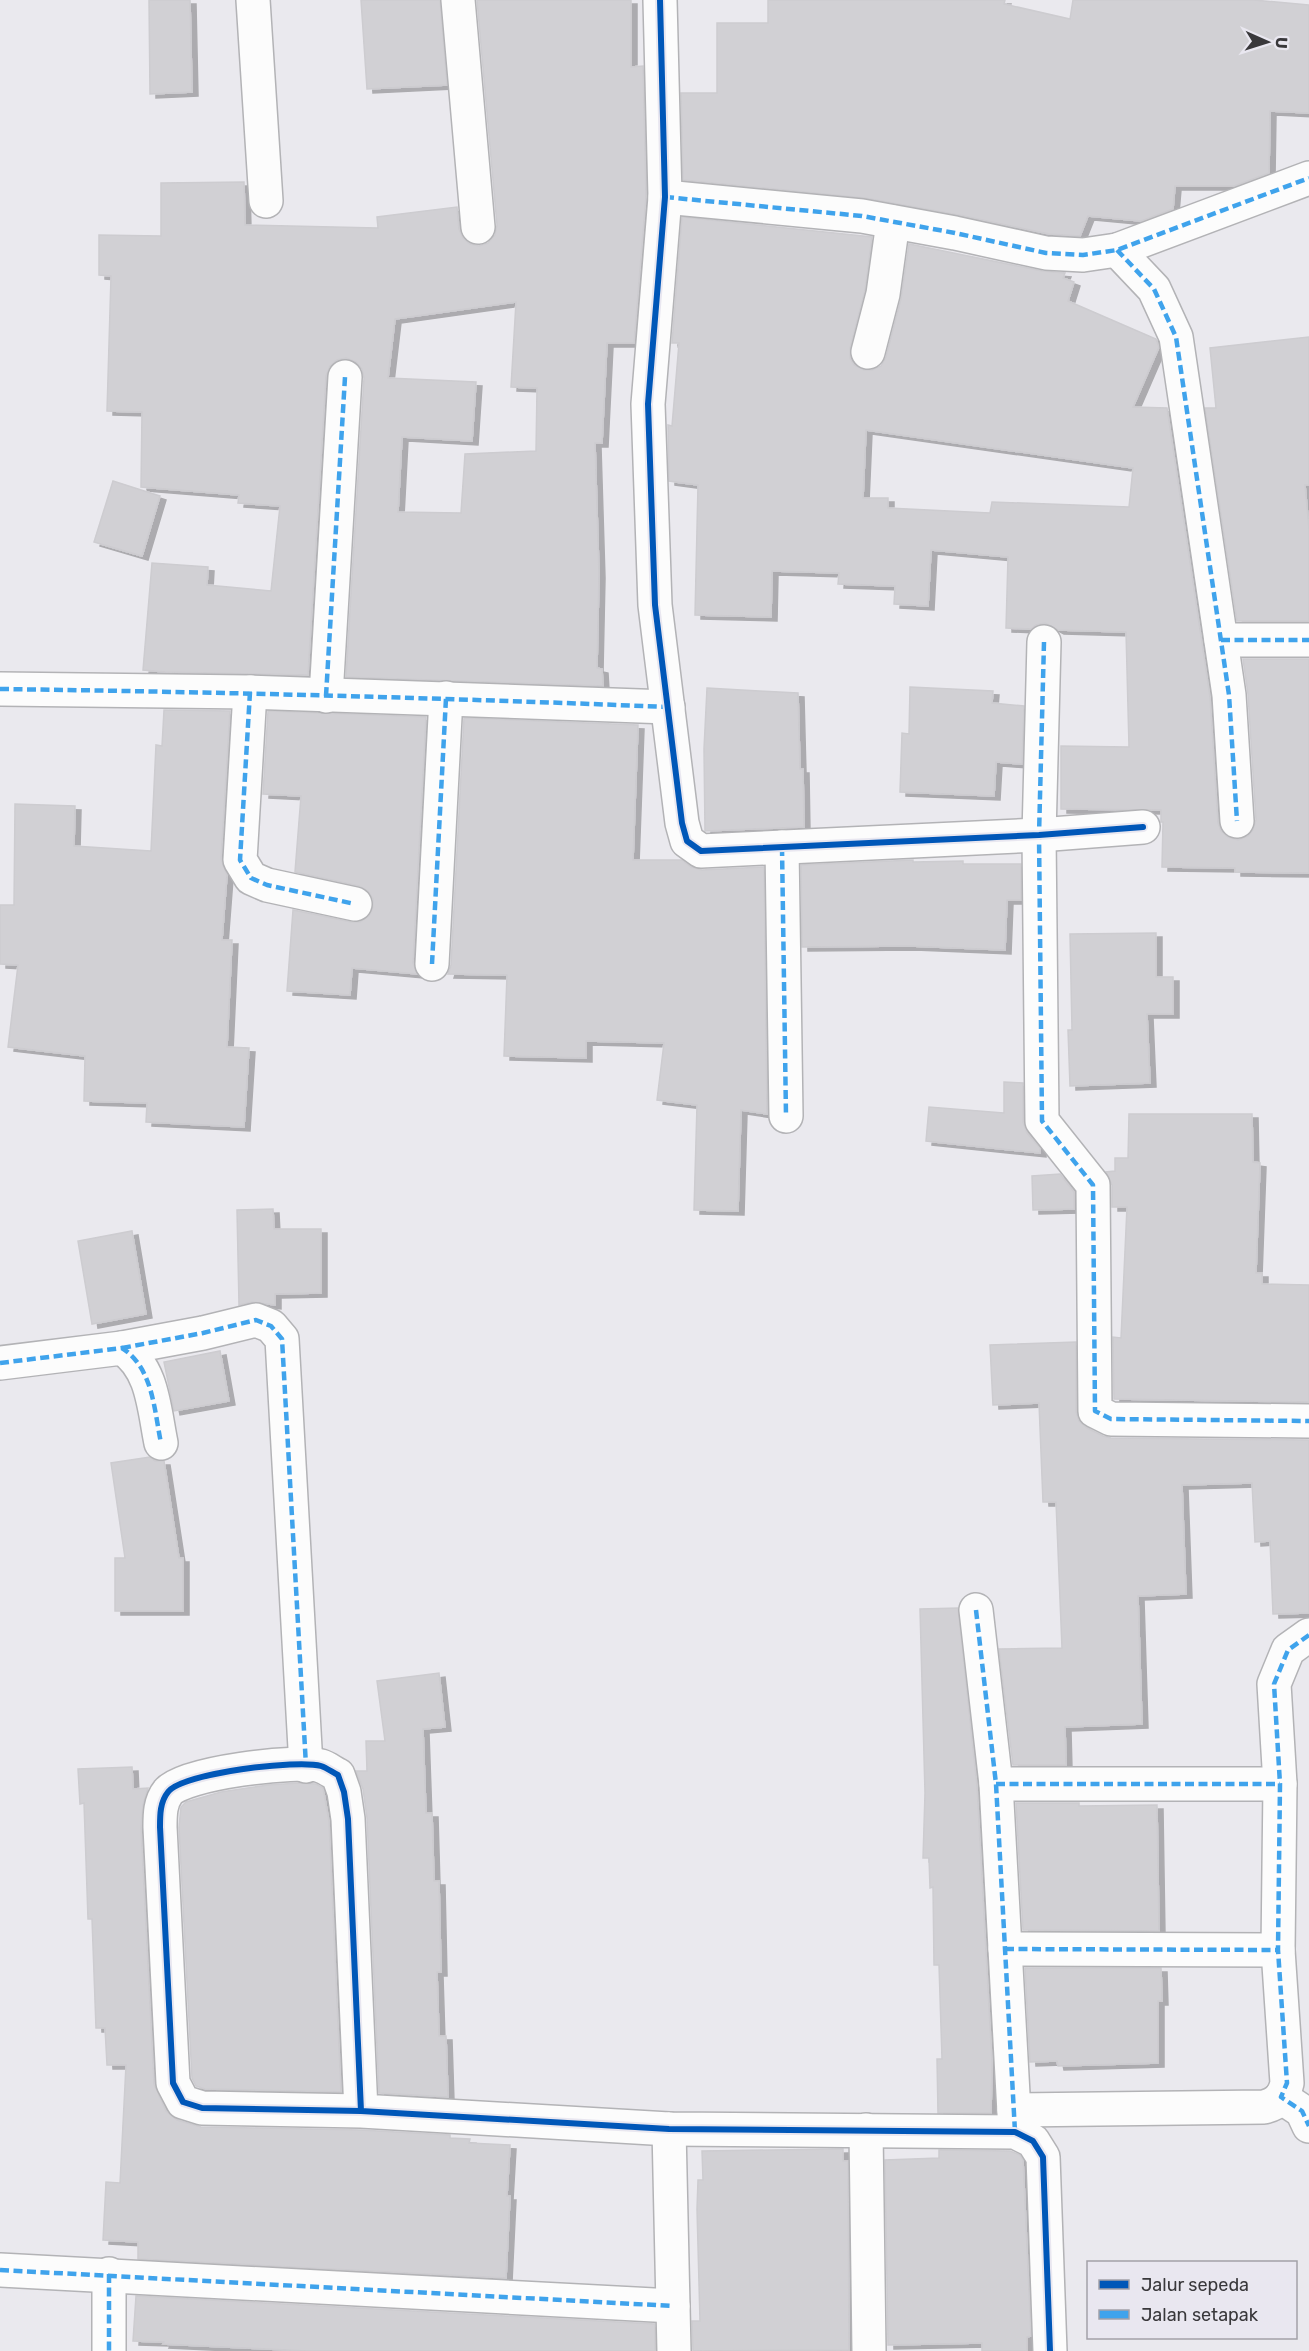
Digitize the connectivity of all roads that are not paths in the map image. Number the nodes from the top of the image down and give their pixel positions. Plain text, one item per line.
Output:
1 (253, 0) edge
2 (458, 0) edge
3 (660, 0) edge
4 (1309, 178) edge
5 (665, 197) junction
6 (266, 201) dead end
7 (892, 222) junction
8 (478, 227) dead end
9 (1117, 250) junction
10 (868, 352) dead end
11 (345, 377) dead end
12 (1221, 640) junction
13 (1309, 640) edge
14 (1044, 642) dead end
15 (0, 689) edge
16 (250, 692) junction
17 (326, 696) junction
18 (446, 698) junction
19 (668, 707) junction
20 (1237, 821) dead end
21 (1143, 827) dead end
22 (1039, 835) junction
23 (782, 847) junction
24 (355, 904) dead end
25 (432, 964) dead end
26 (786, 1116) dead end
27 (122, 1348) junction
28 (0, 1364) edge
29 (1309, 1421) edge
30 (161, 1443) dead end
31 (976, 1610) dead end
32 (1309, 1635) edge
33 (306, 1766) junction
34 (996, 1784) junction
35 (1280, 1784) junction
36 (1005, 1949) junction
37 (1278, 1950) junction
38 (361, 2110) junction
39 (1300, 2111) edge
40 (1015, 2121) junction
41 (669, 2130) junction
42 (866, 2130) junction
43 (0, 2270) edge
44 (109, 2274) junction
45 (673, 2306) junction
46 (109, 2351) edge
47 (674, 2351) edge
48 (869, 2351) edge
49 (1050, 2351) edge

1 - 6 street
2 - 8 street
3 - 5 street
4 - 9 street
5 - 7 street
5 - 19 street
7 - 9 street
7 - 10 street
9 - 12 street
11 - 17 street
12 - 13 street
12 - 20 street
14 - 22 street
15 - 16 street
16 - 17 street
16 - 24 street
17 - 18 street
18 - 19 street
18 - 25 street
19 - 23 street
21 - 22 street
22 - 23 street
22 - 29 street
23 - 26 street
27 - 28 street
27 - 30 street
27 - 33 street
31 - 34 street
32 - 35 street
33 - 38 street
33 - 38 street
34 - 35 street
34 - 36 street
35 - 37 street
36 - 37 street
36 - 40 street
37 - 39 street
38 - 41 street
39 - 40 street
40 - 42 street
40 - 49 street
41 - 42 street
41 - 45 street
42 - 48 street
43 - 44 street
44 - 45 street
44 - 46 street
45 - 47 street

